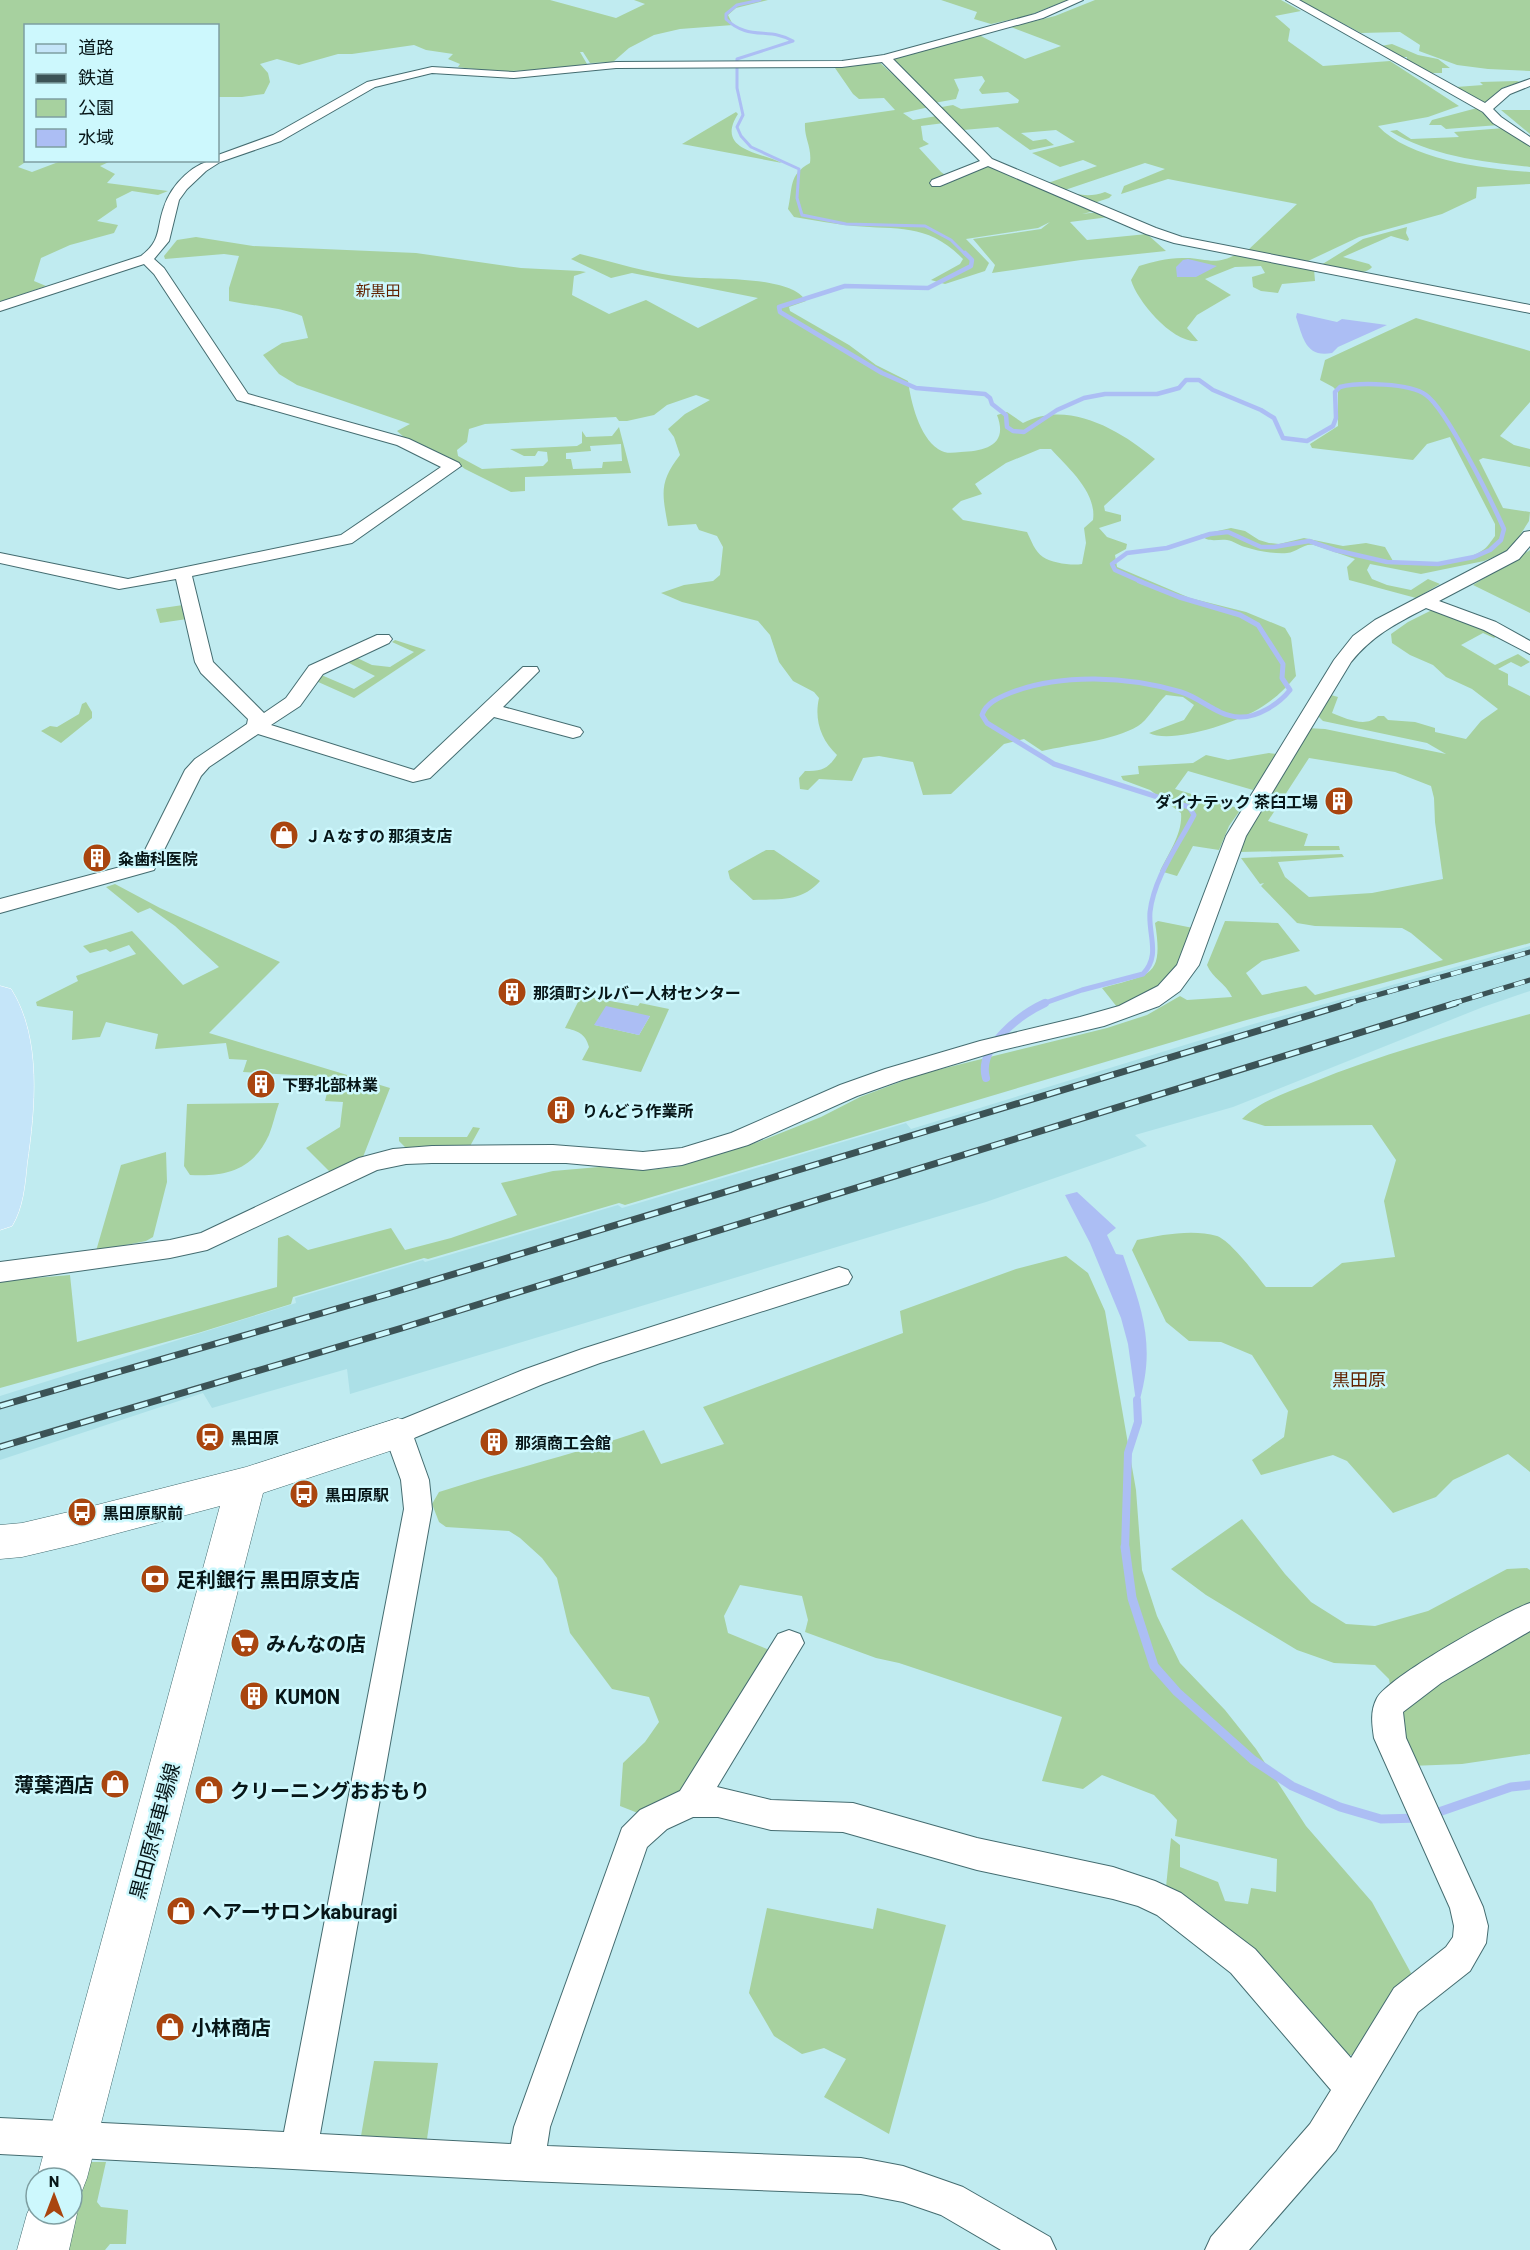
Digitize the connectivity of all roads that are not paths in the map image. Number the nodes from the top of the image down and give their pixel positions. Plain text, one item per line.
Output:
1 (1078, 0) edge
2 (1291, 0) edge
3 (885, 58) junction
4 (1530, 82) edge
5 (1486, 109) junction
6 (1530, 142) edge
7 (219, 159) edge
8 (213, 162) edge
9 (988, 162) junction
10 (936, 183) dead end
11 (146, 259) junction
12 (0, 307) edge
13 (1530, 309) edge
14 (1530, 536) edge
15 (0, 558) edge
16 (183, 574) junction
17 (1425, 601) junction
18 (383, 639) dead end
19 (1530, 649) edge
20 (530, 671) dead end
21 (491, 710) junction
22 (256, 727) junction
23 (573, 732) dead end
24 (0, 906) edge
25 (0, 996) edge
26 (0, 1216) edge
27 (0, 1272) edge
28 (838, 1277) dead end
29 (398, 1433) junction
30 (246, 1483) junction
31 (0, 1542) edge
32 (1530, 1616) edge
33 (789, 1643) dead end
34 (692, 1800) junction
35 (1354, 2089) junction
36 (0, 2136) edge
37 (299, 2151) junction
38 (67, 2159) edge
39 (526, 2163) junction
40 (49, 2226) edge
41 (43, 2250) edge
42 (1037, 2250) edge
43 (1224, 2250) edge

1 - 3 street
2 - 5 street
3 - 7 street
3 - 9 street
4 - 5 street
5 - 6 street
8 - 11 street
9 - 10 street
9 - 13 street
11 - 12 street
11 - 16 street
14 - 17 street
15 - 16 street
16 - 22 street
17 - 19 street
17 - 27 street
18 - 22 street
20 - 21 street
21 - 22 street
21 - 23 street
22 - 24 street
25 - 26 main road
28 - 29 street
29 - 30 main road
29 - 37 street
30 - 31 main road
30 - 38 main road, 黒田原停車場線
32 - 35 street
33 - 34 street
34 - 35 street
34 - 39 street
35 - 43 street
36 - 38 street
37 - 38 street
37 - 39 street
39 - 42 street
40 - 41 main road

